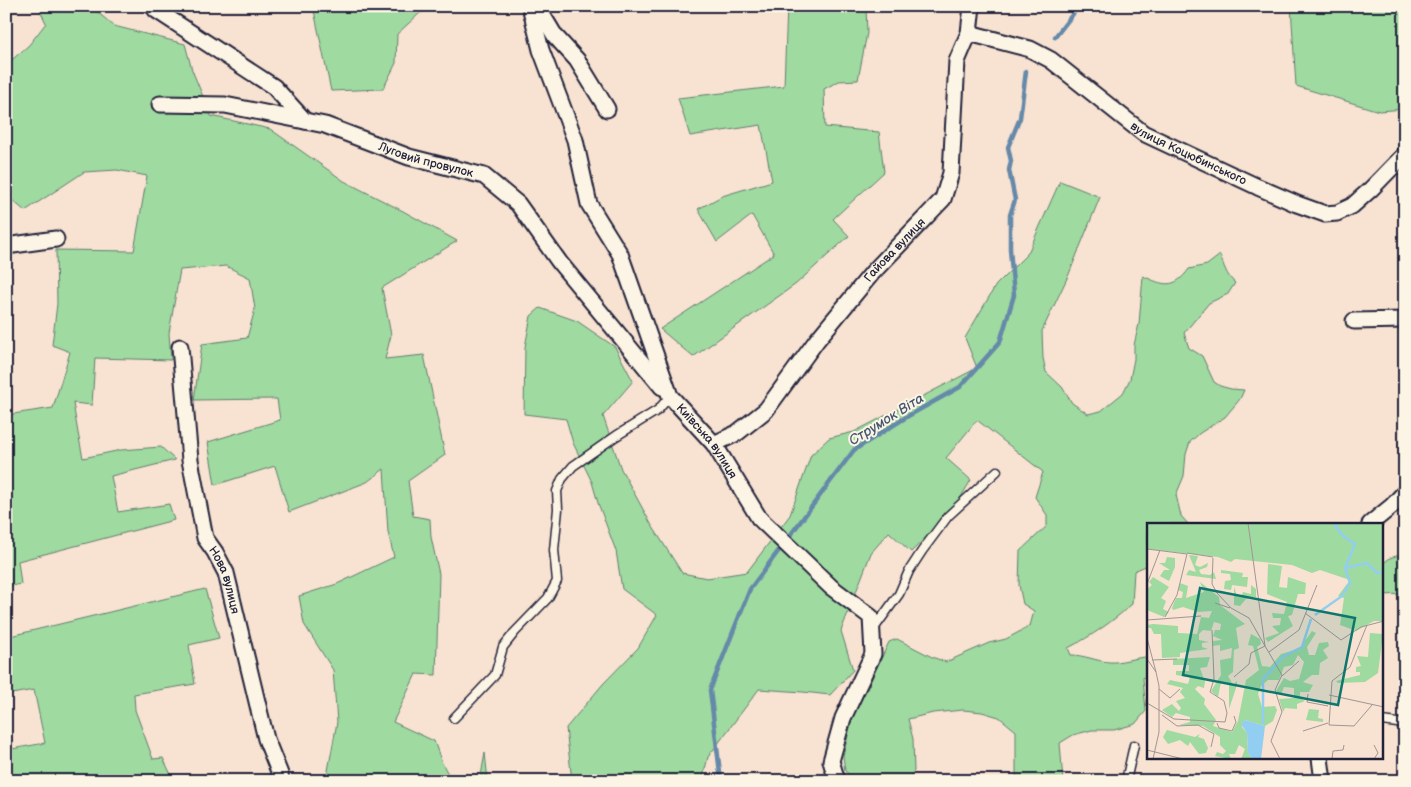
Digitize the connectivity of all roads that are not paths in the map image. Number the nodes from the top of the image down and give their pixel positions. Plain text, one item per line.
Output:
1 (153, 6) edge
2 (530, 6) edge
3 (536, 6) edge
4 (972, 6) edge
5 (969, 33) junction
6 (160, 104) dead end
7 (607, 109) dead end
8 (305, 121) junction
9 (1405, 154) edge
10 (56, 239) dead end
11 (6, 246) edge
12 (1405, 320) edge
13 (1354, 321) dead end
14 (180, 347) dead end
15 (670, 396) junction
16 (714, 444) junction
17 (996, 471) dead end
18 (1405, 492) edge
19 (1371, 523) edge
20 (872, 632) junction
21 (454, 718) dead end
22 (1384, 721) edge
23 (1405, 724) edge
24 (1134, 746) dead end
25 (1320, 760) edge
26 (281, 781) edge
27 (837, 781) edge
28 (1126, 781) edge
29 (1323, 781) edge

1 - 8 street
2 - 15 street, Київська вулиця
3 - 7 street
4 - 5 street, Гайова вулиця
5 - 9 street, вулиця Коцюбинського
5 - 16 street, Гайова вулиця
6 - 8 street, Луговий провулок
8 - 15 street, Луговий провулок
10 - 11 street
12 - 13 street
14 - 26 street, Нова вулиця
15 - 16 street, Київська вулиця
15 - 21 lane
16 - 20 street, Київська вулиця
17 - 20 lane
18 - 19 street
20 - 27 street, Київська вулиця
22 - 23 lane
24 - 28 lane
25 - 29 street

